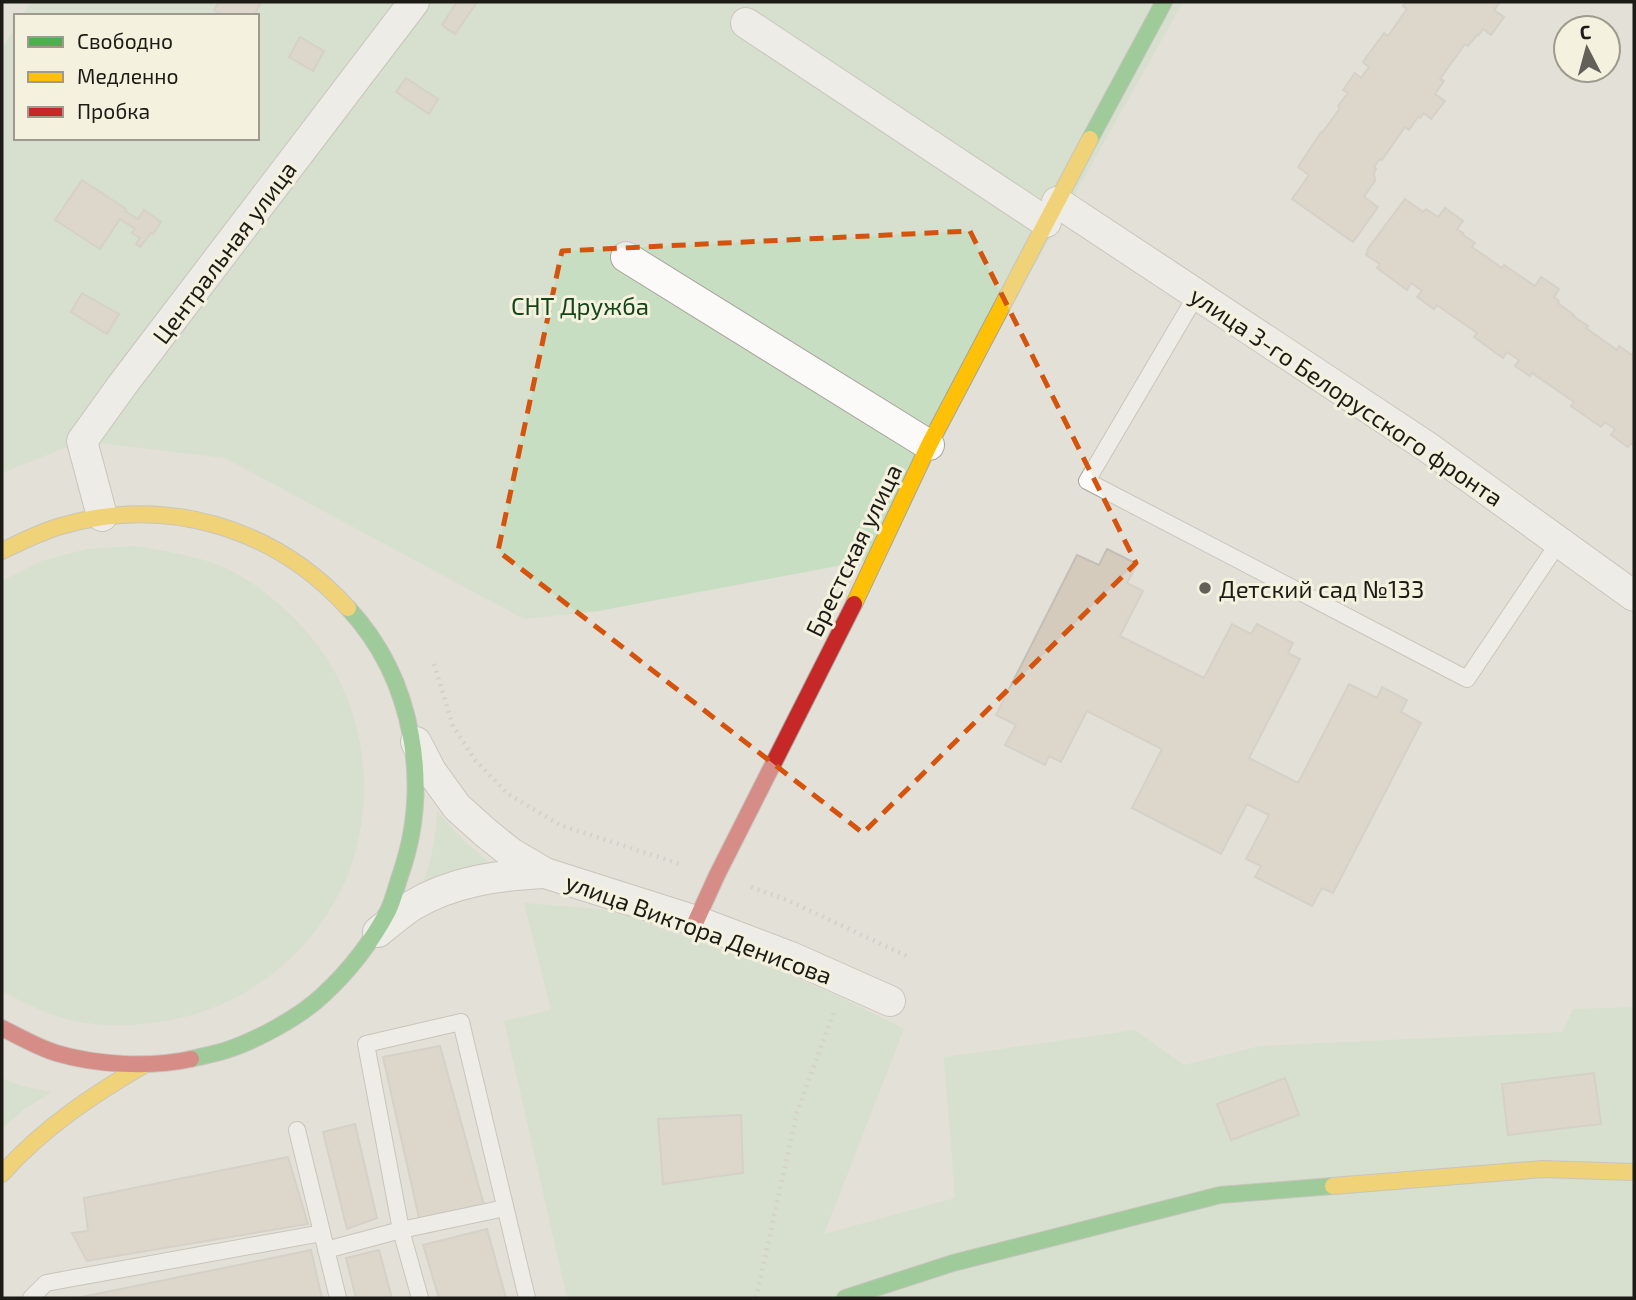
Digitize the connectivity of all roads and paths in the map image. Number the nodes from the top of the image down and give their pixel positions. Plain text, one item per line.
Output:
1 (414, 2) edge
2 (1164, 2) edge
3 (746, 23) dead end
4 (1052, 212) junction
5 (626, 257) dead end
6 (1197, 295) junction
7 (929, 445) junction
8 (102, 516) junction
9 (1559, 542) junction
10 (2, 550) edge
11 (1634, 596) edge
12 (434, 664) dead end
13 (411, 734) junction
14 (545, 873) junction
15 (717, 875) junction
16 (696, 921) junction
17 (376, 934) junction
18 (911, 958) dead end
19 (846, 981) junction
20 (890, 1001) dead end
21 (2, 1028) edge
22 (144, 1065) junction
23 (297, 1130) dead end
24 (1634, 1172) edge
25 (2, 1174) edge
26 (505, 1209) junction
27 (401, 1230) junction
28 (322, 1233) junction
29 (326, 1250) junction
30 (31, 1298) edge
31 (338, 1298) edge
32 (420, 1298) edge
33 (527, 1298) edge
34 (756, 1298) edge
35 (845, 1298) edge

1 - 8 street, Центральная улица
2 - 4 street, Брестская улица
3 - 4 street, улица 3-го Белорусского фронта
4 - 6 street, улица 3-го Белорусского фронта
4 - 7 street, Брестская улица
5 - 7 street
6 - 9 street, улица 3-го Белорусского фронта
6 - 9 lane
7 - 15 street, Брестская улица
8 - 10 street
8 - 13 street
9 - 11 street, улица 3-го Белорусского фронта
12 - 15 path
13 - 14 street, улица Виктора Денисова
13 - 17 street
14 - 16 street, улица Виктора Денисова
14 - 17 street, улица Виктора Денисова
15 - 16 street, Брестская улица
15 - 18 path
16 - 19 street, улица Виктора Денисова
17 - 22 street
19 - 20 street, улица Виктора Денисова
19 - 34 path
21 - 22 street
22 - 25 street
23 - 28 lane
24 - 35 street
26 - 27 lane
26 - 27 lane
26 - 33 lane
27 - 29 lane
27 - 32 lane
28 - 29 lane
28 - 30 lane
29 - 31 lane

